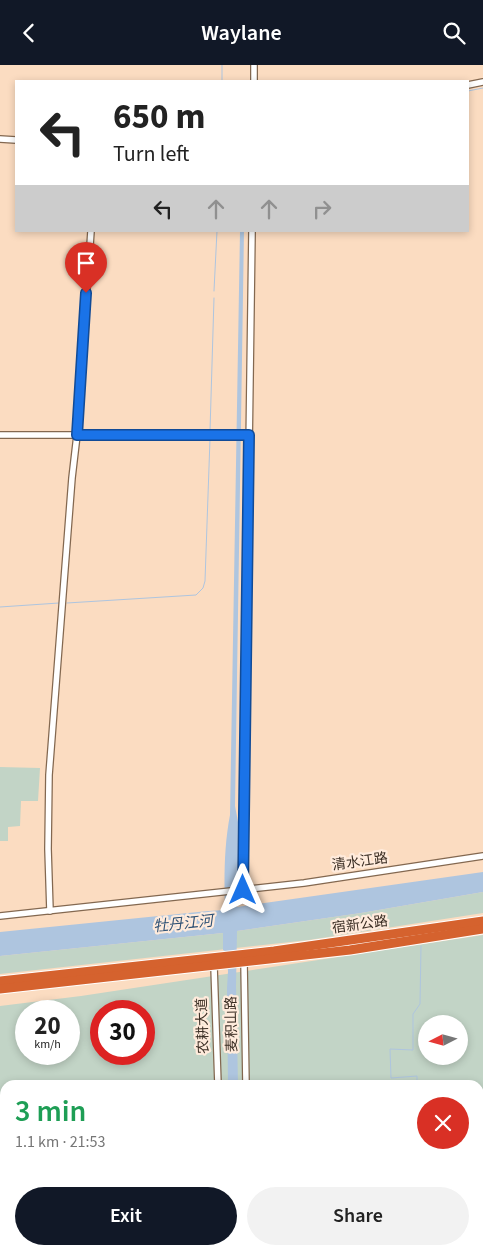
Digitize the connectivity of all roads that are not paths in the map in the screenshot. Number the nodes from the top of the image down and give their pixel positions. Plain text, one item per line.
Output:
1 (254, 65) edge
2 (254, 80) edge
3 (483, 83) edge
4 (469, 85) edge
5 (0, 139) edge
6 (15, 140) edge
7 (91, 232) edge
8 (252, 232) edge
9 (0, 435) edge
10 (77, 435) junction
11 (247, 435) junction
12 (483, 856) edge
13 (241, 890) junction
14 (50, 911) junction
15 (0, 916) edge
16 (483, 921) edge
17 (483, 929) edge
18 (242, 960) junction
19 (218, 963) junction
20 (0, 981) edge
21 (0, 989) edge
22 (218, 1080) edge
23 (246, 1080) edge

1 - 2 street
3 - 4 street
5 - 6 street
7 - 10 street
8 - 11 street
9 - 10 street
10 - 11 street
10 - 14 street
11 - 13 street
12 - 13 street, 清水江路
13 - 14 street, 清水江路
14 - 15 street
16 - 18 highway, 宿新公路
17 - 18 highway, 宿新公路
18 - 19 highway
18 - 23 street, 麦积山路
19 - 20 highway
19 - 21 highway
19 - 22 street, 农耕大道

